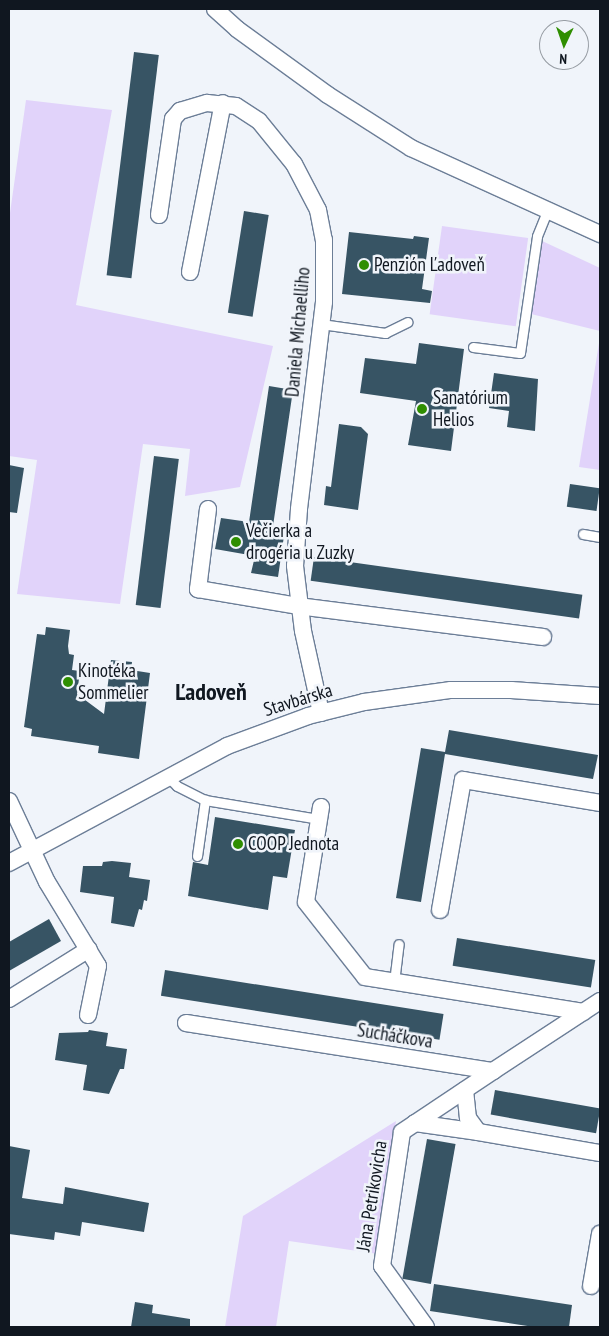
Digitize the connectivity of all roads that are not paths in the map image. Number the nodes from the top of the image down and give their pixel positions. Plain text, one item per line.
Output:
1 (215, 9) edge
2 (223, 103) junction
3 (547, 211) junction
4 (159, 215) dead end
5 (600, 234) edge
6 (190, 272) dead end
7 (408, 322) dead end
8 (321, 324) junction
9 (473, 347) dead end
10 (208, 509) dead end
11 (583, 534) dead end
12 (600, 537) edge
13 (298, 606) junction
14 (543, 637) dead end
15 (600, 696) edge
16 (321, 713) junction
17 (168, 776) junction
18 (205, 800) junction
19 (600, 803) edge
20 (10, 808) edge
21 (320, 813) joint
22 (32, 851) junction
23 (197, 856) dead end
24 (9, 863) edge
25 (440, 910) dead end
26 (399, 944) dead end
27 (89, 950) junction
28 (394, 982) junction
29 (9, 999) edge
30 (600, 1001) edge
31 (583, 1012) junction
32 (88, 1015) dead end
33 (186, 1024) dead end
34 (492, 1071) junction
35 (465, 1090) junction
36 (415, 1123) junction
37 (478, 1132) junction
38 (600, 1153) edge
39 (600, 1234) edge
40 (591, 1286) dead end
41 (426, 1327) edge

1 - 3 street
2 - 4 street, Daniela Michaelliho
2 - 6 street
2 - 8 street, Daniela Michaelliho
3 - 5 street
3 - 9 lane
7 - 8 lane
8 - 13 street, Daniela Michaelliho
10 - 13 street
11 - 12 lane
13 - 14 street
13 - 16 street, Daniela Michaelliho
15 - 16 street, Stavbárska
16 - 17 street, Stavbárska
17 - 18 lane
17 - 22 street, Stavbárska
18 - 21 lane
18 - 23 lane
19 - 25 street
20 - 22 street
21 - 28 street
22 - 24 street, Stavbárska
22 - 27 street
26 - 28 lane
27 - 29 street
27 - 32 street
28 - 31 street
30 - 31 street
31 - 34 street
33 - 34 street, Sucháčkova
34 - 35 street, Jána Petrikovicha
35 - 36 street, Jána Petrikovicha
35 - 37 street
36 - 37 street
36 - 41 street, Jána Petrikovicha
37 - 38 street
39 - 40 street

